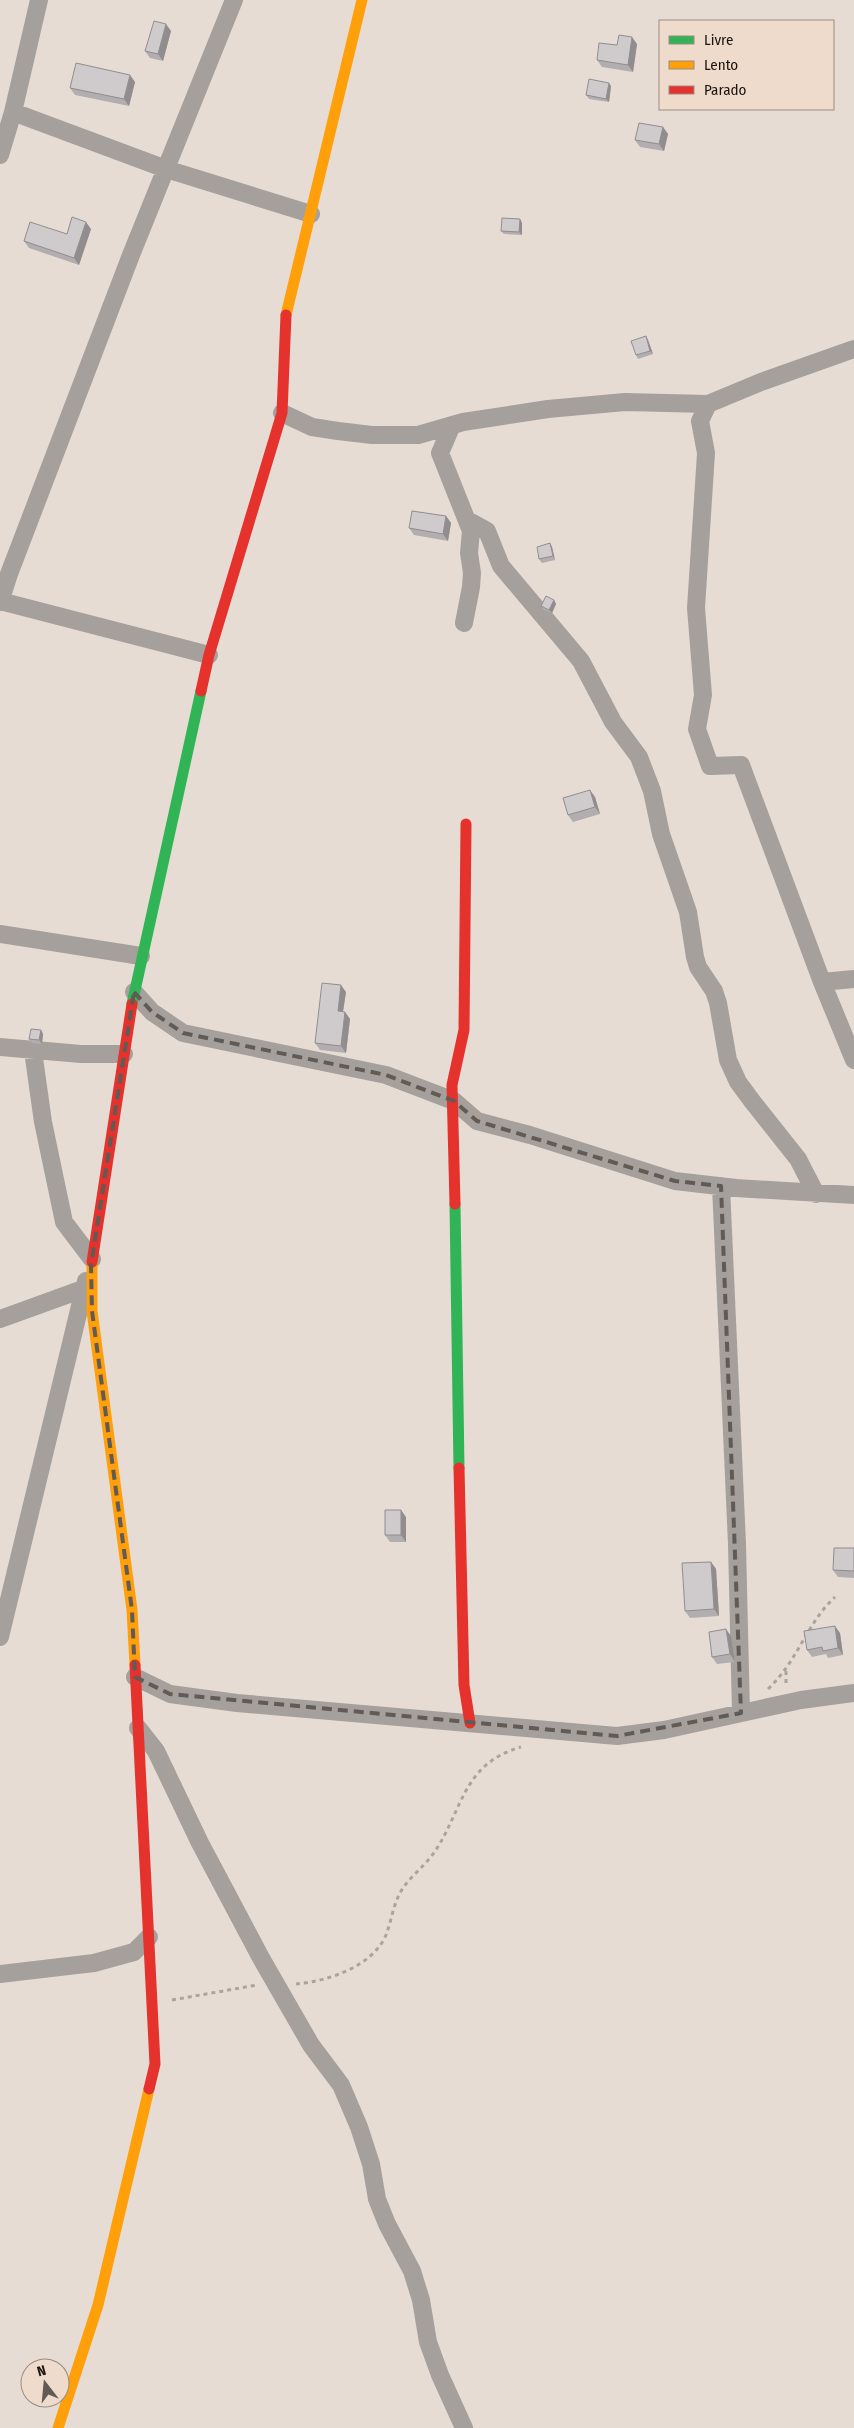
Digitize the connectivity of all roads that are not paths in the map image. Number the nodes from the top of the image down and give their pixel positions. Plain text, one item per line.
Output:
1 (39, 0) edge
2 (234, 0) edge
3 (362, 0) edge
4 (14, 112) junction
5 (0, 155) edge
6 (166, 169) junction
7 (311, 214) junction
8 (854, 349) edge
9 (708, 404) junction
10 (282, 414) junction
11 (452, 425) junction
12 (467, 520) junction
13 (0, 601) edge
14 (464, 623) dead end
15 (210, 655) junction
16 (466, 824) dead end
17 (0, 934) edge
18 (141, 956) junction
19 (854, 979) edge
20 (822, 982) junction
21 (134, 992) junction
22 (0, 1047) edge
23 (33, 1050) junction
24 (124, 1054) junction
25 (854, 1060) edge
26 (454, 1101) junction
27 (721, 1186) junction
28 (816, 1194) junction
29 (854, 1195) edge
30 (89, 1274) junction
31 (0, 1319) edge
32 (0, 1637) edge
33 (135, 1677) junction
34 (854, 1693) edge
35 (741, 1709) junction
36 (470, 1723) junction
37 (138, 1728) junction
38 (149, 1937) junction
39 (0, 1974) edge
40 (58, 2428) edge
41 (464, 2428) edge

1 - 4 street
2 - 6 street
3 - 7 street
4 - 5 street
4 - 6 street
6 - 7 street
6 - 13 street
7 - 10 street
8 - 9 street
9 - 11 street
9 - 20 street
10 - 11 street
10 - 15 street
11 - 12 street
12 - 14 street
12 - 28 street
13 - 15 street
15 - 18 street
16 - 26 street
17 - 18 street
18 - 21 street
19 - 20 street
20 - 25 street
21 - 24 street
21 - 26 street
22 - 23 street
23 - 24 street
23 - 30 street
24 - 30 street
26 - 27 street
26 - 36 street
27 - 28 street
27 - 35 street
28 - 29 street
30 - 31 street
30 - 32 street
30 - 33 street
33 - 36 street
33 - 37 street
34 - 35 street
35 - 36 street
37 - 38 street
37 - 41 street
38 - 39 street
38 - 40 street

